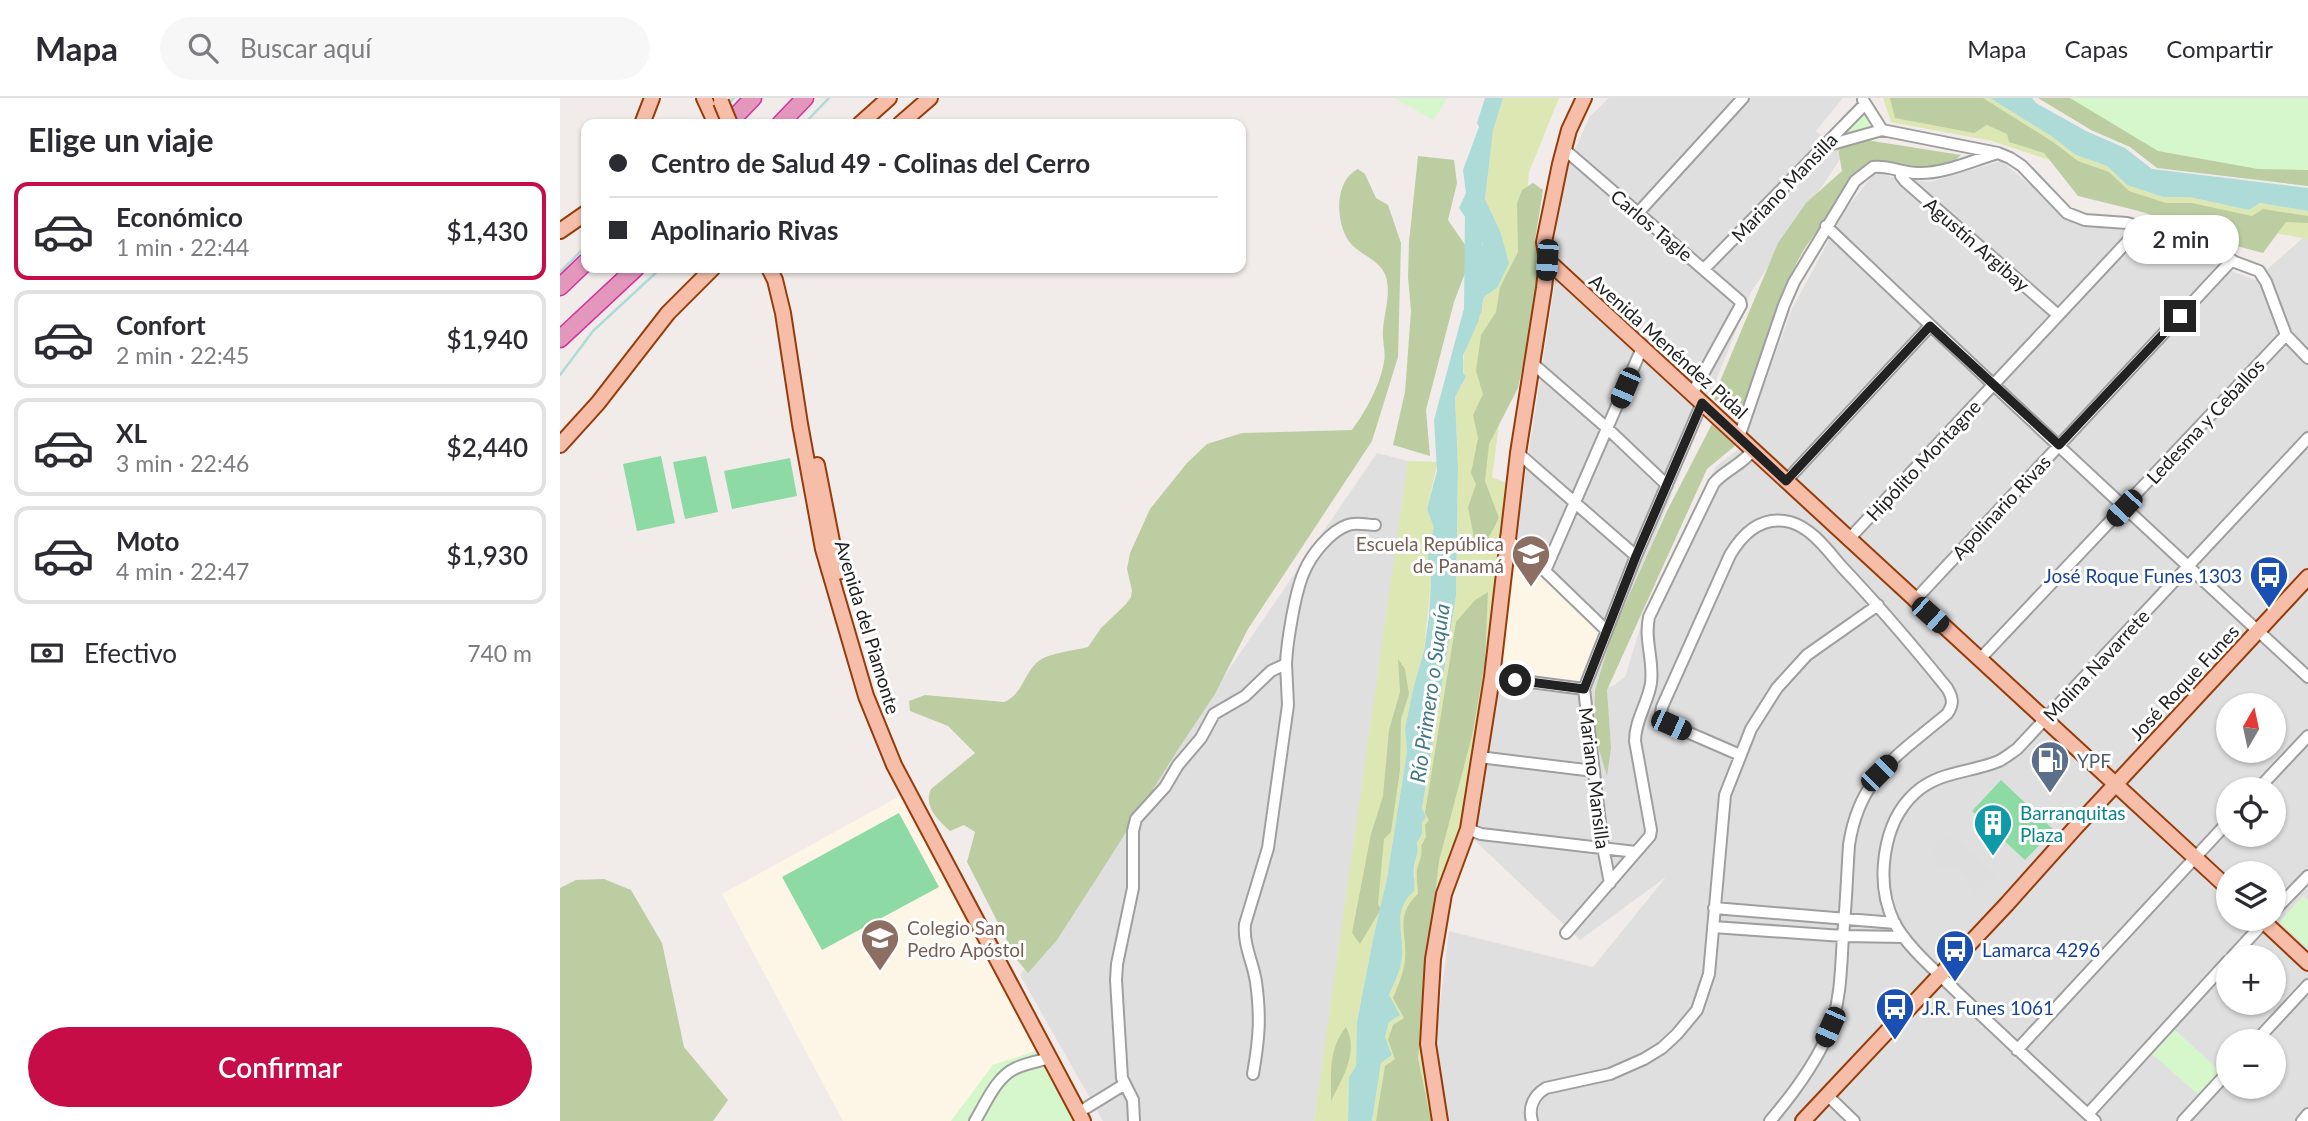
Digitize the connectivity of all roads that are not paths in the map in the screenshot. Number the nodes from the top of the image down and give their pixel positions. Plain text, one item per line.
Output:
1 (652, 98) edge
2 (660, 98) edge
3 (753, 98) edge
4 (805, 98) edge
5 (889, 98) edge
6 (930, 98) edge
7 (1584, 98) edge
8 (1743, 98) edge
9 (713, 101) edge
10 (1864, 101) edge
11 (644, 119) edge
12 (645, 119) edge
13 (715, 119) edge
14 (726, 119) edge
15 (734, 119) edge
16 (785, 119) edge
17 (866, 119) edge
18 (906, 119) edge
19 (1882, 130) junction
20 (1823, 147) junction
21 (1564, 149) junction
22 (1998, 153) junction
23 (1901, 171) junction
24 (1637, 214) junction
25 (581, 216) edge
26 (1826, 226) junction
27 (2141, 227) junction
28 (560, 231) edge
29 (1547, 260) junction
30 (2232, 260) junction
31 (581, 267) edge
32 (1704, 269) junction
33 (631, 273) edge
34 (709, 273) edge
35 (715, 273) edge
36 (772, 273) edge
37 (783, 273) edge
38 (701, 282) junction
39 (560, 287) edge
40 (1740, 301) joint
41 (2058, 316) junction
42 (1930, 326) junction
43 (2286, 335) junction
44 (560, 339) edge
45 (1642, 348) junction
46 (2308, 358) edge
47 (1531, 362) junction
48 (1994, 384) junction
49 (1697, 398) junction
50 (1607, 428) junction
51 (1739, 437) junction
52 (2308, 438) edge
53 (560, 445) edge
54 (2059, 445) junction
55 (1753, 450) junction
56 (1518, 453) junction
57 (1786, 481) junction
58 (1667, 485) junction
59 (1576, 503) junction
60 (2124, 508) junction
61 (1375, 525) dead end
62 (1506, 538) junction
63 (1848, 540) junction
64 (1636, 556) junction
65 (2189, 565) junction
66 (1545, 571) junction
67 (2308, 577) edge
68 (1914, 601) junction
69 (1878, 605) junction
70 (1606, 630) junction
71 (2258, 631) junction
72 (1979, 660) junction
73 (1286, 663) junction
74 (1492, 677) junction
75 (2308, 677) edge
76 (1584, 689) junction
77 (2044, 720) junction
78 (2308, 736) edge
79 (1740, 755) junction
80 (1479, 757) junction
81 (1594, 771) junction
82 (2269, 777) edge
83 (2116, 785) junction
84 (1468, 829) junction
85 (2216, 835) edge
86 (1603, 847) junction
87 (1636, 852) junction
88 (2194, 858) junction
89 (2308, 876) edge
90 (2216, 877) edge
91 (1610, 883) junction
92 (2286, 898) edge
93 (1714, 908) junction
94 (1845, 919) junction
95 (1895, 923) junction
96 (1713, 926) junction
97 (2254, 931) edge
98 (2278, 931) edge
99 (1566, 933) dead end
100 (1843, 936) junction
101 (1904, 937) junction
102 (2242, 945) edge
103 (2308, 963) edge
104 (1940, 975) junction
105 (2216, 975) edge
106 (2308, 985) edge
107 (2267, 1029) edge
108 (2017, 1050) junction
109 (1049, 1058) junction
110 (1253, 1074) dead end
111 (1123, 1081) junction
112 (2216, 1085) edge
113 (1827, 1095) junction
114 (1086, 1113) edge
115 (2308, 1114) edge
116 (2091, 1117) edge
117 (975, 1121) edge
118 (1134, 1121) edge
119 (1440, 1121) edge
120 (1532, 1121) edge
121 (1770, 1121) edge
122 (1803, 1121) edge
123 (1854, 1121) edge
124 (2183, 1121) edge
125 (2302, 1121) edge

1 - 11 main road
2 - 12 main road
3 - 15 highway
4 - 16 highway
5 - 17 main road
6 - 18 main road
7 - 21 main road
8 - 24 street
9 - 13 main road
9 - 14 main road, bridge
10 - 19 street
10 - 20 street, Mariano Mansilla
19 - 20 street
19 - 22 street
20 - 32 street, Mariano Mansilla
21 - 24 street, Carlos Tagle
21 - 29 main road
22 - 23 street
22 - 27 street
23 - 26 street
23 - 41 street, Agustín Argibay
24 - 32 street, Carlos Tagle
25 - 28 main road
26 - 42 street
26 - 51 street
27 - 30 street
27 - 41 street, Hipólito Montagne
29 - 45 main road, Avenida Menéndez Pidal
29 - 47 main road
30 - 43 street
30 - 54 street, Apolinario Rivas
31 - 39 highway
32 - 40 street, Carlos Tagle
33 - 44 highway
34 - 38 main road
35 - 38 main road
36 - 109 main road, Avenida del Piamonte
37 - 114 main road, Avenida del Piamonte
38 - 53 main road
40 - 49 street, Mariano Mansilla
41 - 48 street, Hipólito Montagne
42 - 48 street
42 - 57 street
43 - 46 street
43 - 60 street, Ledesma y Ceballos
45 - 49 main road, Avenida Menéndez Pidal
45 - 50 street
47 - 50 street
47 - 56 main road
48 - 54 street
48 - 63 street, Hipólito Montagne
49 - 51 main road, Avenida Menéndez Pidal
49 - 58 street, Mariano Mansilla
50 - 58 street
50 - 59 street
51 - 55 main road, Avenida Menéndez Pidal
52 - 65 street, Molina Navarrete
54 - 60 street
54 - 68 street, Apolinario Rivas
55 - 57 main road, Avenida Menéndez Pidal
55 - 87 street
56 - 59 street
56 - 62 main road
57 - 63 main road, Avenida Menéndez Pidal
58 - 64 street, Mariano Mansilla
59 - 64 street
59 - 66 street
60 - 65 street
60 - 72 street, Ledesma y Ceballos
61 - 73 street
62 - 66 street
62 - 74 main road
63 - 68 main road, Avenida Menéndez Pidal
64 - 70 street, Mariano Mansilla
65 - 71 street
65 - 77 street, Molina Navarrete
66 - 70 street
67 - 71 main road, José Roque Funes
68 - 72 main road, Avenida Menéndez Pidal
69 - 79 street
69 - 79 street
69 - 94 street
70 - 76 street, Mariano Mansilla
71 - 75 street
71 - 83 main road, José Roque Funes
72 - 77 main road, Avenida Menéndez Pidal
73 - 110 street
73 - 111 street
74 - 76 street
74 - 80 main road
76 - 81 street, Mariano Mansilla
77 - 83 main road, Avenida Menéndez Pidal
77 - 95 street, Molina Navarrete
78 - 82 street
79 - 93 street
80 - 81 street
80 - 84 main road
81 - 86 street, Mariano Mansilla
83 - 88 main road, Avenida Menéndez Pidal
83 - 104 main road, José Roque Funes
84 - 86 street
84 - 119 main road
85 - 88 street
86 - 87 street
86 - 91 street, Mariano Mansilla
87 - 91 street
88 - 90 main road, Avenida Menéndez Pidal
88 - 108 street
89 - 92 street
91 - 99 street
93 - 94 street
93 - 96 street
94 - 95 street
94 - 100 street
95 - 101 street, Molina Navarrete
96 - 100 street
96 - 120 street
97 - 102 street
98 - 103 main road
100 - 101 street
100 - 121 street
101 - 104 street, Molina Navarrete
104 - 108 street, Molina Navarrete
104 - 113 main road, José Roque Funes
105 - 116 street
106 - 107 street
108 - 116 street, Molina Navarrete
109 - 114 main road, Avenida del Piamonte
109 - 117 street
111 - 114 street
111 - 118 street
112 - 124 street
113 - 122 main road, José Roque Funes
113 - 123 street
115 - 125 street

